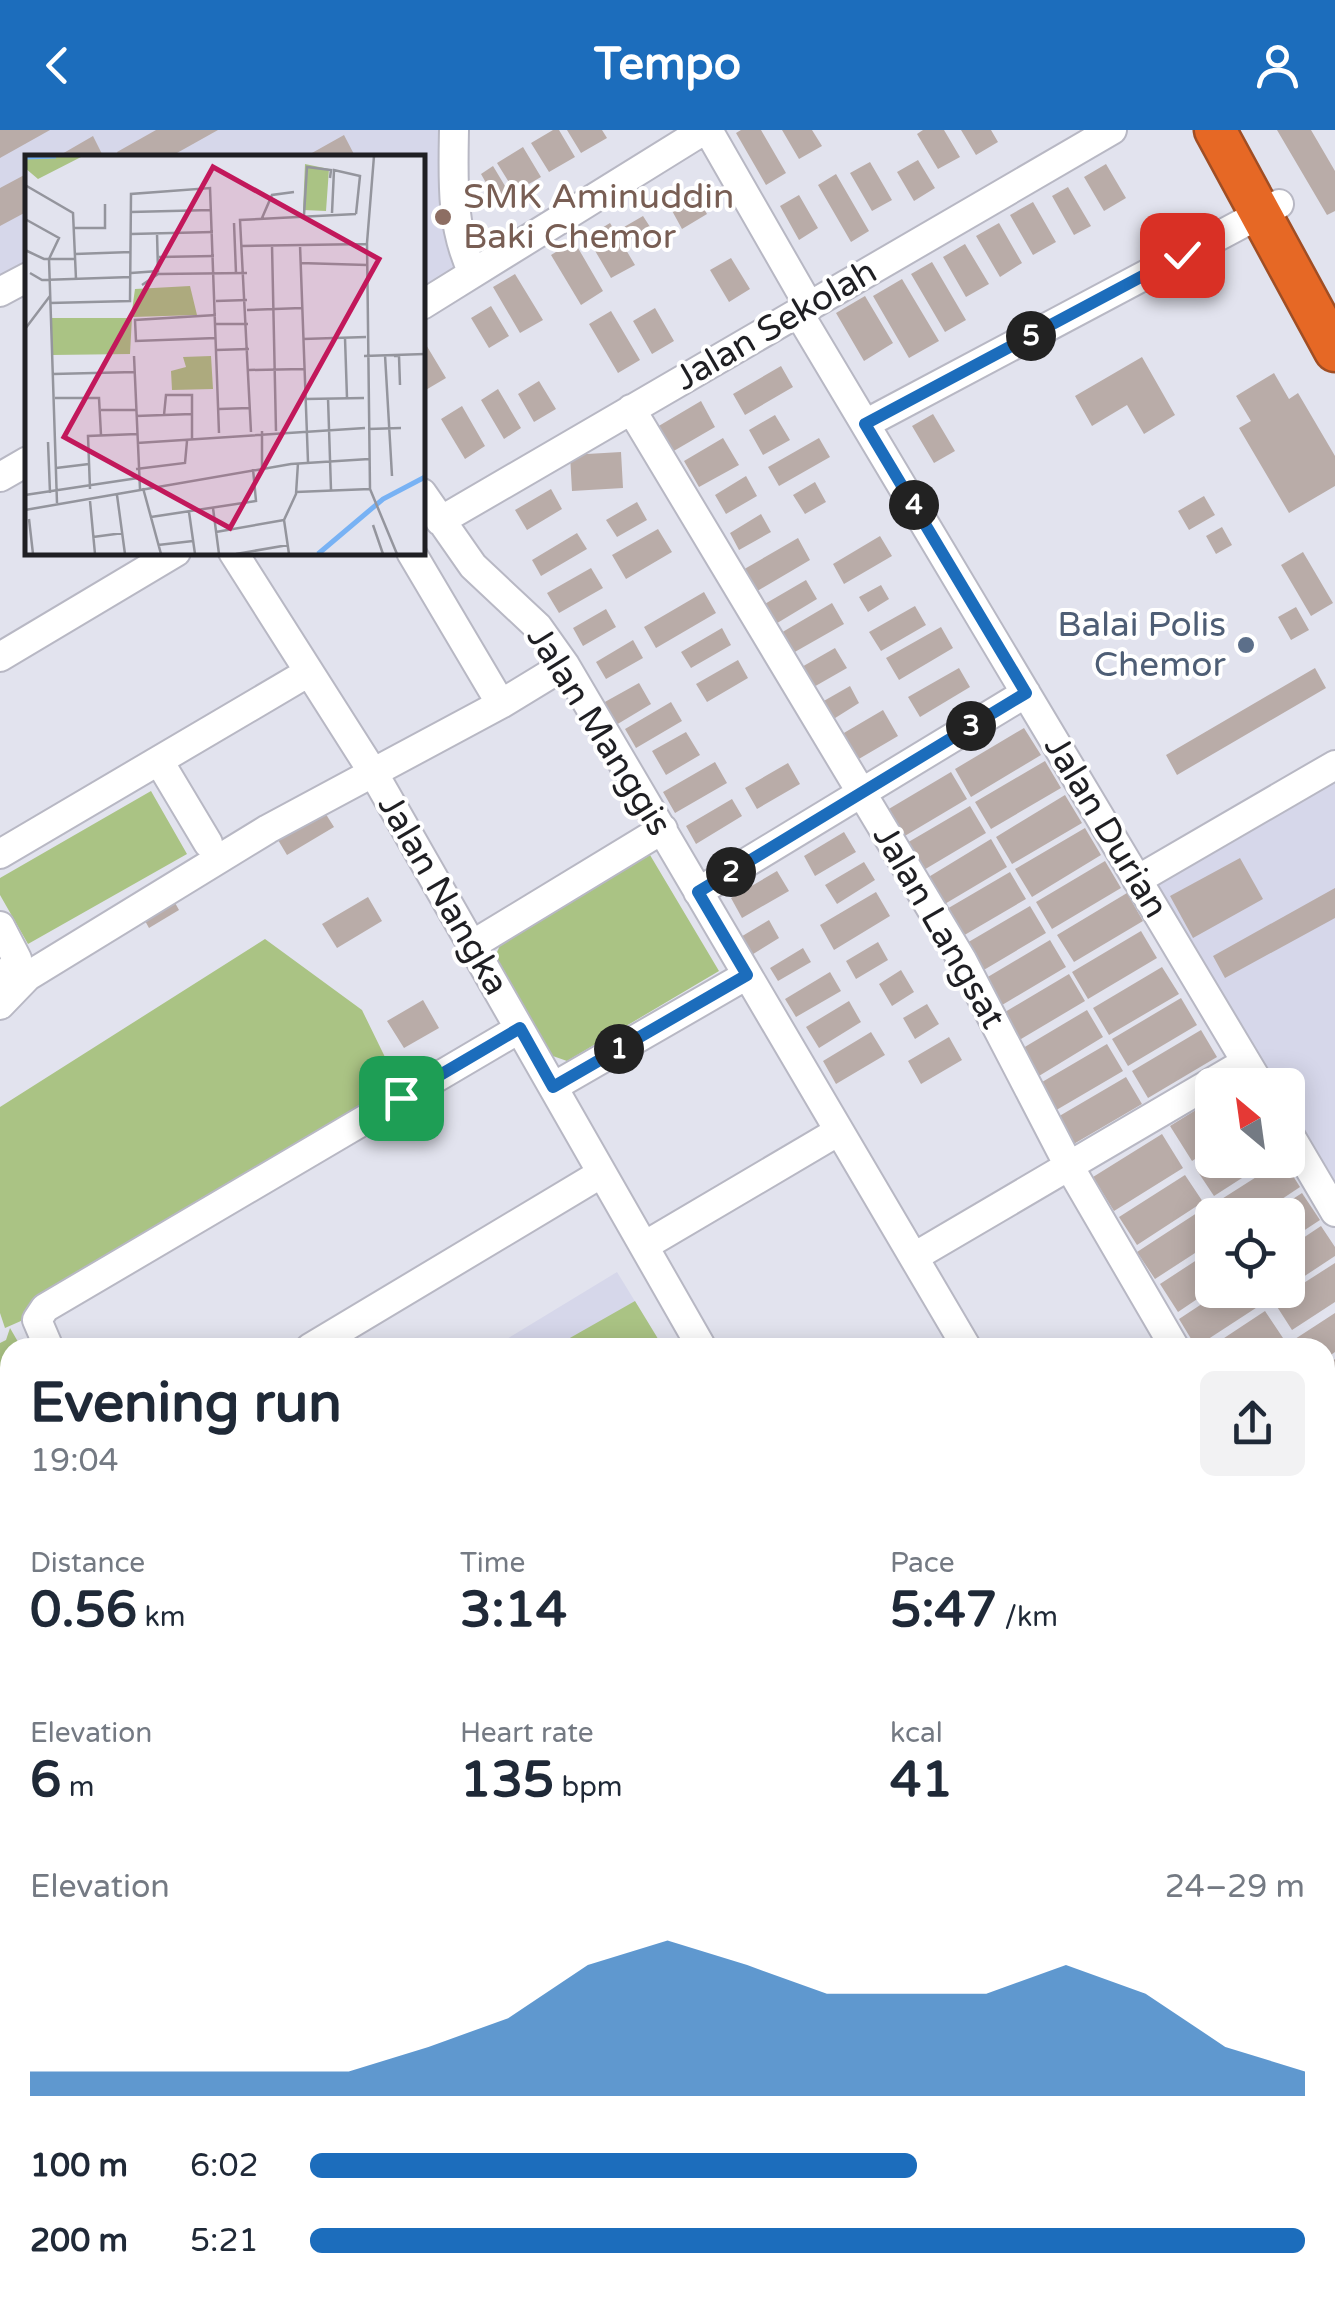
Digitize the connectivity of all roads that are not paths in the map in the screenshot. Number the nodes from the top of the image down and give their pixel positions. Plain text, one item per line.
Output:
1 (454, 130) edge
2 (706, 130) edge
3 (1112, 130) edge
4 (1215, 130) edge
5 (1239, 130) edge
6 (1270, 208) junction
7 (473, 273) junction
8 (25, 279) edge
9 (0, 292) edge
10 (425, 303) edge
11 (1335, 307) edge
12 (804, 309) junction
13 (1335, 351) edge
14 (631, 410) junction
15 (865, 424) junction
16 (25, 463) edge
17 (0, 477) edge
18 (425, 498) edge
19 (440, 521) junction
20 (171, 555) edge
21 (235, 555) edge
22 (413, 555) edge
23 (0, 657) edge
24 (565, 665) junction
25 (309, 672) junction
26 (1026, 693) junction
27 (501, 704) junction
28 (159, 760) junction
29 (1335, 764) edge
30 (374, 774) junction
31 (861, 793) junction
32 (663, 829) junction
33 (208, 843) dead end
34 (0, 854) edge
35 (1137, 880) junction
36 (698, 892) junction
37 (0, 926) edge
38 (472, 946) junction
39 (8, 968) edge
40 (747, 975) junction
41 (0, 1006) edge
42 (520, 1028) junction
43 (1250, 1068) edge
44 (553, 1087) junction
45 (1195, 1102) edge
46 (840, 1131) junction
47 (1305, 1161) edge
48 (1069, 1166) junction
49 (602, 1173) junction
50 (1335, 1212) edge
51 (644, 1246) junction
52 (914, 1257) junction
53 (44, 1338) edge
54 (327, 1338) edge
55 (696, 1338) edge
56 (962, 1338) edge
57 (1169, 1338) edge

1 - 7 street
2 - 7 street
2 - 12 street, Jalan Durian
3 - 12 street, Jalan Sekolah
4 - 6 highway
5 - 6 highway
6 - 11 highway
6 - 13 highway
6 - 15 street
7 - 10 street
8 - 9 street
12 - 14 street, Jalan Sekolah
12 - 15 street, Jalan Durian
14 - 19 street, Jalan Sekolah
14 - 31 street, Jalan Langsat
15 - 26 street, Jalan Durian
16 - 17 street
18 - 19 street, Jalan Manggis
19 - 24 street, Jalan Manggis
20 - 23 street
21 - 25 street, Jalan Nangka
22 - 27 street
24 - 27 street
24 - 32 street, Jalan Manggis
25 - 28 street
25 - 30 street, Jalan Nangka
26 - 31 street
26 - 35 street, Jalan Durian
27 - 30 street
28 - 33 street
28 - 34 street
29 - 35 street
30 - 38 street, Jalan Nangka
30 - 41 street
31 - 36 street
31 - 48 street, Jalan Langsat
32 - 36 street, Jalan Manggis
32 - 38 street
35 - 43 street, Jalan Durian
36 - 40 street, Jalan Manggis
37 - 39 street
38 - 42 street, Jalan Nangka
40 - 44 street
40 - 46 street, Jalan Manggis
42 - 44 street, Jalan Nangka
42 - 53 street
44 - 49 street, Jalan Nangka
45 - 48 street
46 - 51 street
46 - 52 street, Jalan Manggis
47 - 50 street
48 - 52 street
48 - 57 street, Jalan Langsat
49 - 51 street, Jalan Nangka
49 - 54 street
51 - 55 street, Jalan Nangka
52 - 56 street, Jalan Manggis

